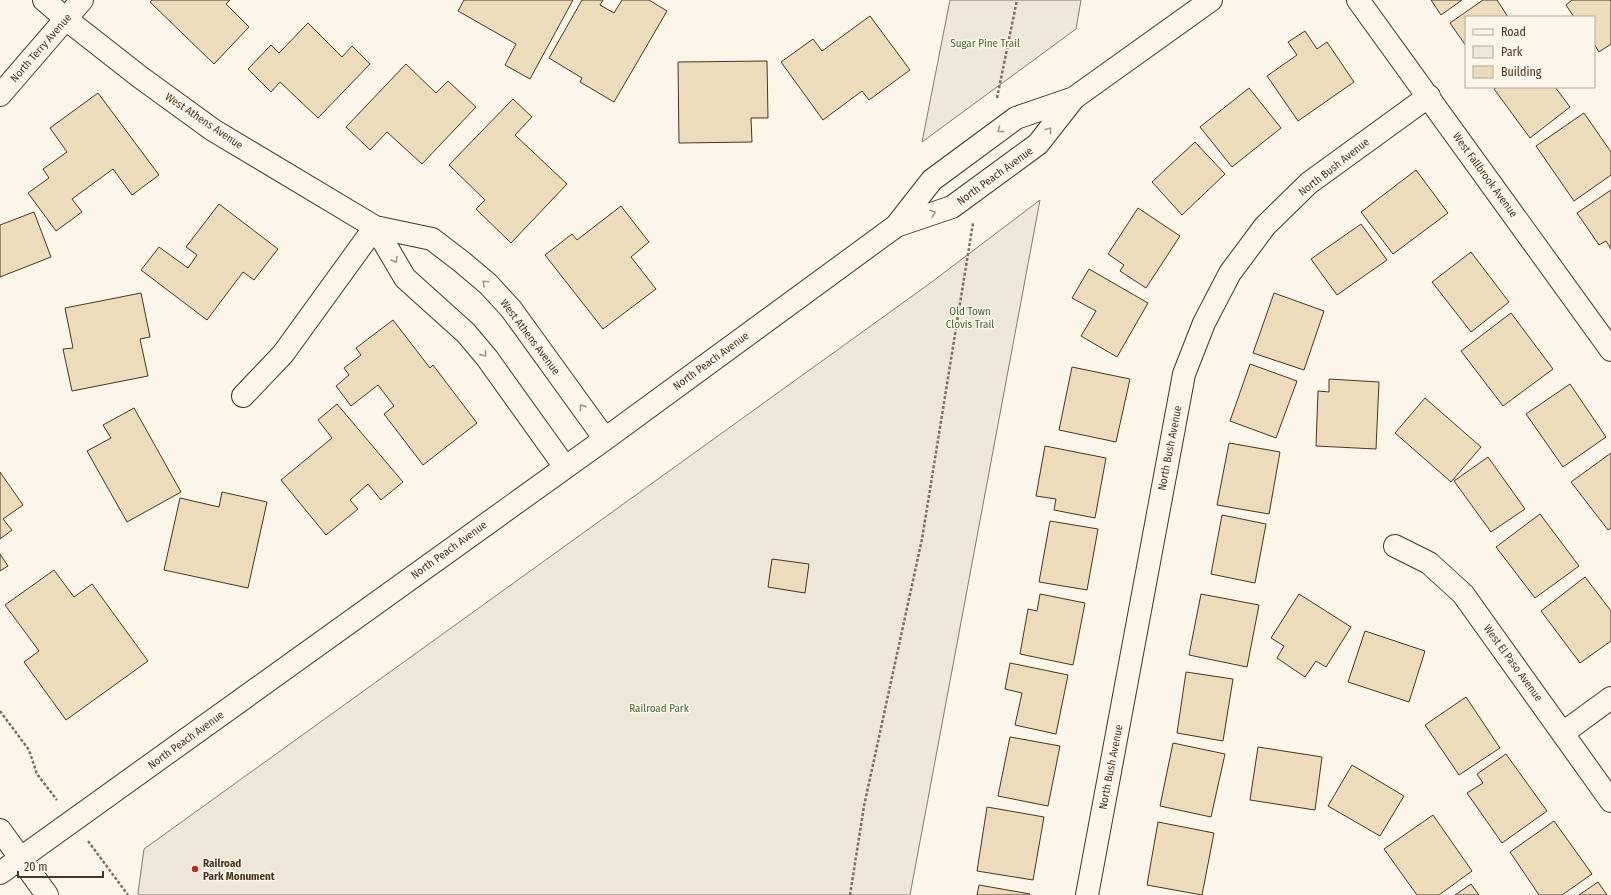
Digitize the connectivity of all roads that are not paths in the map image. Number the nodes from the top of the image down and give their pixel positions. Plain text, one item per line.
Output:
1 (44, 0) edge
2 (82, 0) edge
3 (1211, 0) edge
4 (1358, 0) edge
5 (66, 19) junction
6 (0, 95) edge
7 (1429, 96) junction
8 (1074, 98) junction
9 (896, 226) junction
10 (375, 227) junction
11 (1611, 350) edge
12 (244, 396) dead end
13 (605, 439) junction
14 (564, 467) junction
15 (1395, 546) dead end
16 (1611, 698) edge
17 (1563, 733) junction
18 (1611, 801) edge
19 (0, 830) edge
20 (20, 858) junction
21 (0, 873) edge
22 (47, 895) edge
23 (1087, 895) edge

1 - 5 street, West Athens Avenue
2 - 5 street, North Terry Avenue
3 - 8 street, North Peach Avenue
4 - 7 street, West Fallbrook Avenue
5 - 6 street, North Terry Avenue
5 - 10 street, West Athens Avenue
7 - 11 street, West Fallbrook Avenue
7 - 23 street, North Bush Avenue
9 -> 8 street, North Peach Avenue
8 -> 9 street, North Peach Avenue
9 - 13 street, North Peach Avenue
10 - 12 street
13 -> 10 street, West Athens Avenue
10 -> 14 street, West Athens Avenue
13 - 14 street, North Peach Avenue
14 - 20 street, North Peach Avenue
15 - 17 street, West El Paso Avenue
16 - 17 street
17 - 18 street, West El Paso Avenue
19 - 20 street
20 - 21 street, North Peach Avenue
20 - 22 street

